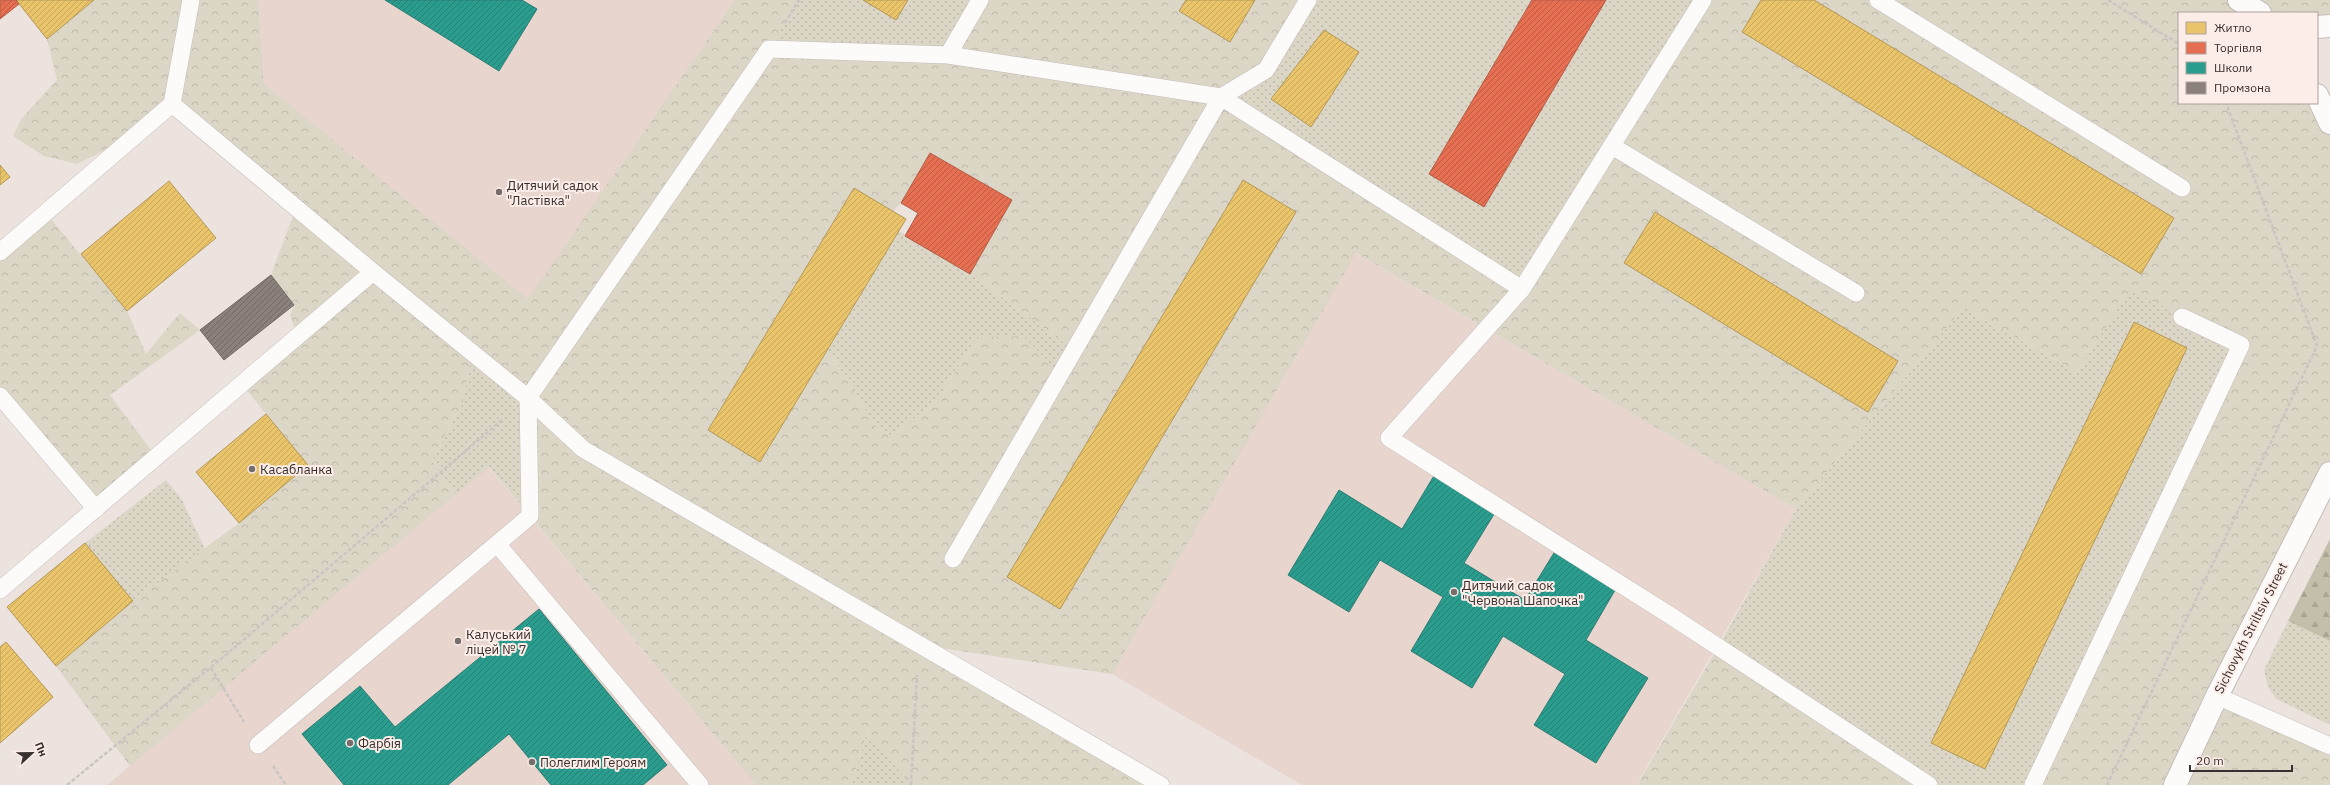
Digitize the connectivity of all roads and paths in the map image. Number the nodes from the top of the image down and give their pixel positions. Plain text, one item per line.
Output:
1 (191, 0) edge
2 (980, 0) edge
3 (1308, 0) edge
4 (1703, 0) edge
5 (1878, 0) edge
6 (2108, 0) edge
7 (2239, 0) edge
8 (2258, 12) edge
9 (2330, 26) edge
10 (2318, 27) edge
11 (2178, 43) edge
12 (948, 55) junction
13 (1221, 97) junction
14 (2318, 97) edge
15 (172, 104) junction
16 (2226, 104) edge
17 (2330, 123) edge
18 (1612, 146) junction
19 (2182, 188) dead end
20 (0, 252) edge
21 (373, 272) junction
22 (1522, 289) junction
23 (1856, 293) dead end
24 (2182, 317) dead end
25 (0, 396) edge
26 (528, 398) junction
27 (2330, 473) edge
28 (96, 509) junction
29 (497, 544) junction
30 (953, 559) dead end
31 (0, 590) edge
32 (919, 644) junction
33 (211, 668) junction
34 (2217, 696) junction
35 (258, 745) joint
36 (2330, 746) edge
37 (67, 785) edge
38 (700, 785) edge
39 (911, 785) edge
40 (1161, 785) edge
41 (1930, 785) edge
42 (2033, 785) edge
43 (2107, 785) edge
44 (2175, 785) edge

1 - 15 lane
2 - 12 lane
3 - 13 lane
4 - 18 lane
5 - 19 lane
6 - 11 path
7 - 8 street
9 - 10 street
12 - 13 lane
12 - 26 lane
13 - 22 lane
13 - 30 lane
14 - 17 street
15 - 20 lane
15 - 21 lane
16 - 43 path
18 - 22 lane
18 - 23 lane
21 - 26 lane
21 - 28 lane
22 - 41 lane
24 - 42 lane
25 - 28 lane
26 - 29 lane
26 - 32 lane
26 - 33 path
27 - 34 street, Sichovykh Striltsiv Street
28 - 31 lane
29 - 35 lane
29 - 38 lane
32 - 39 path
32 - 40 lane
33 - 35 path
33 - 37 path
34 - 36 lane
34 - 44 street, Sichovykh Striltsiv Street

